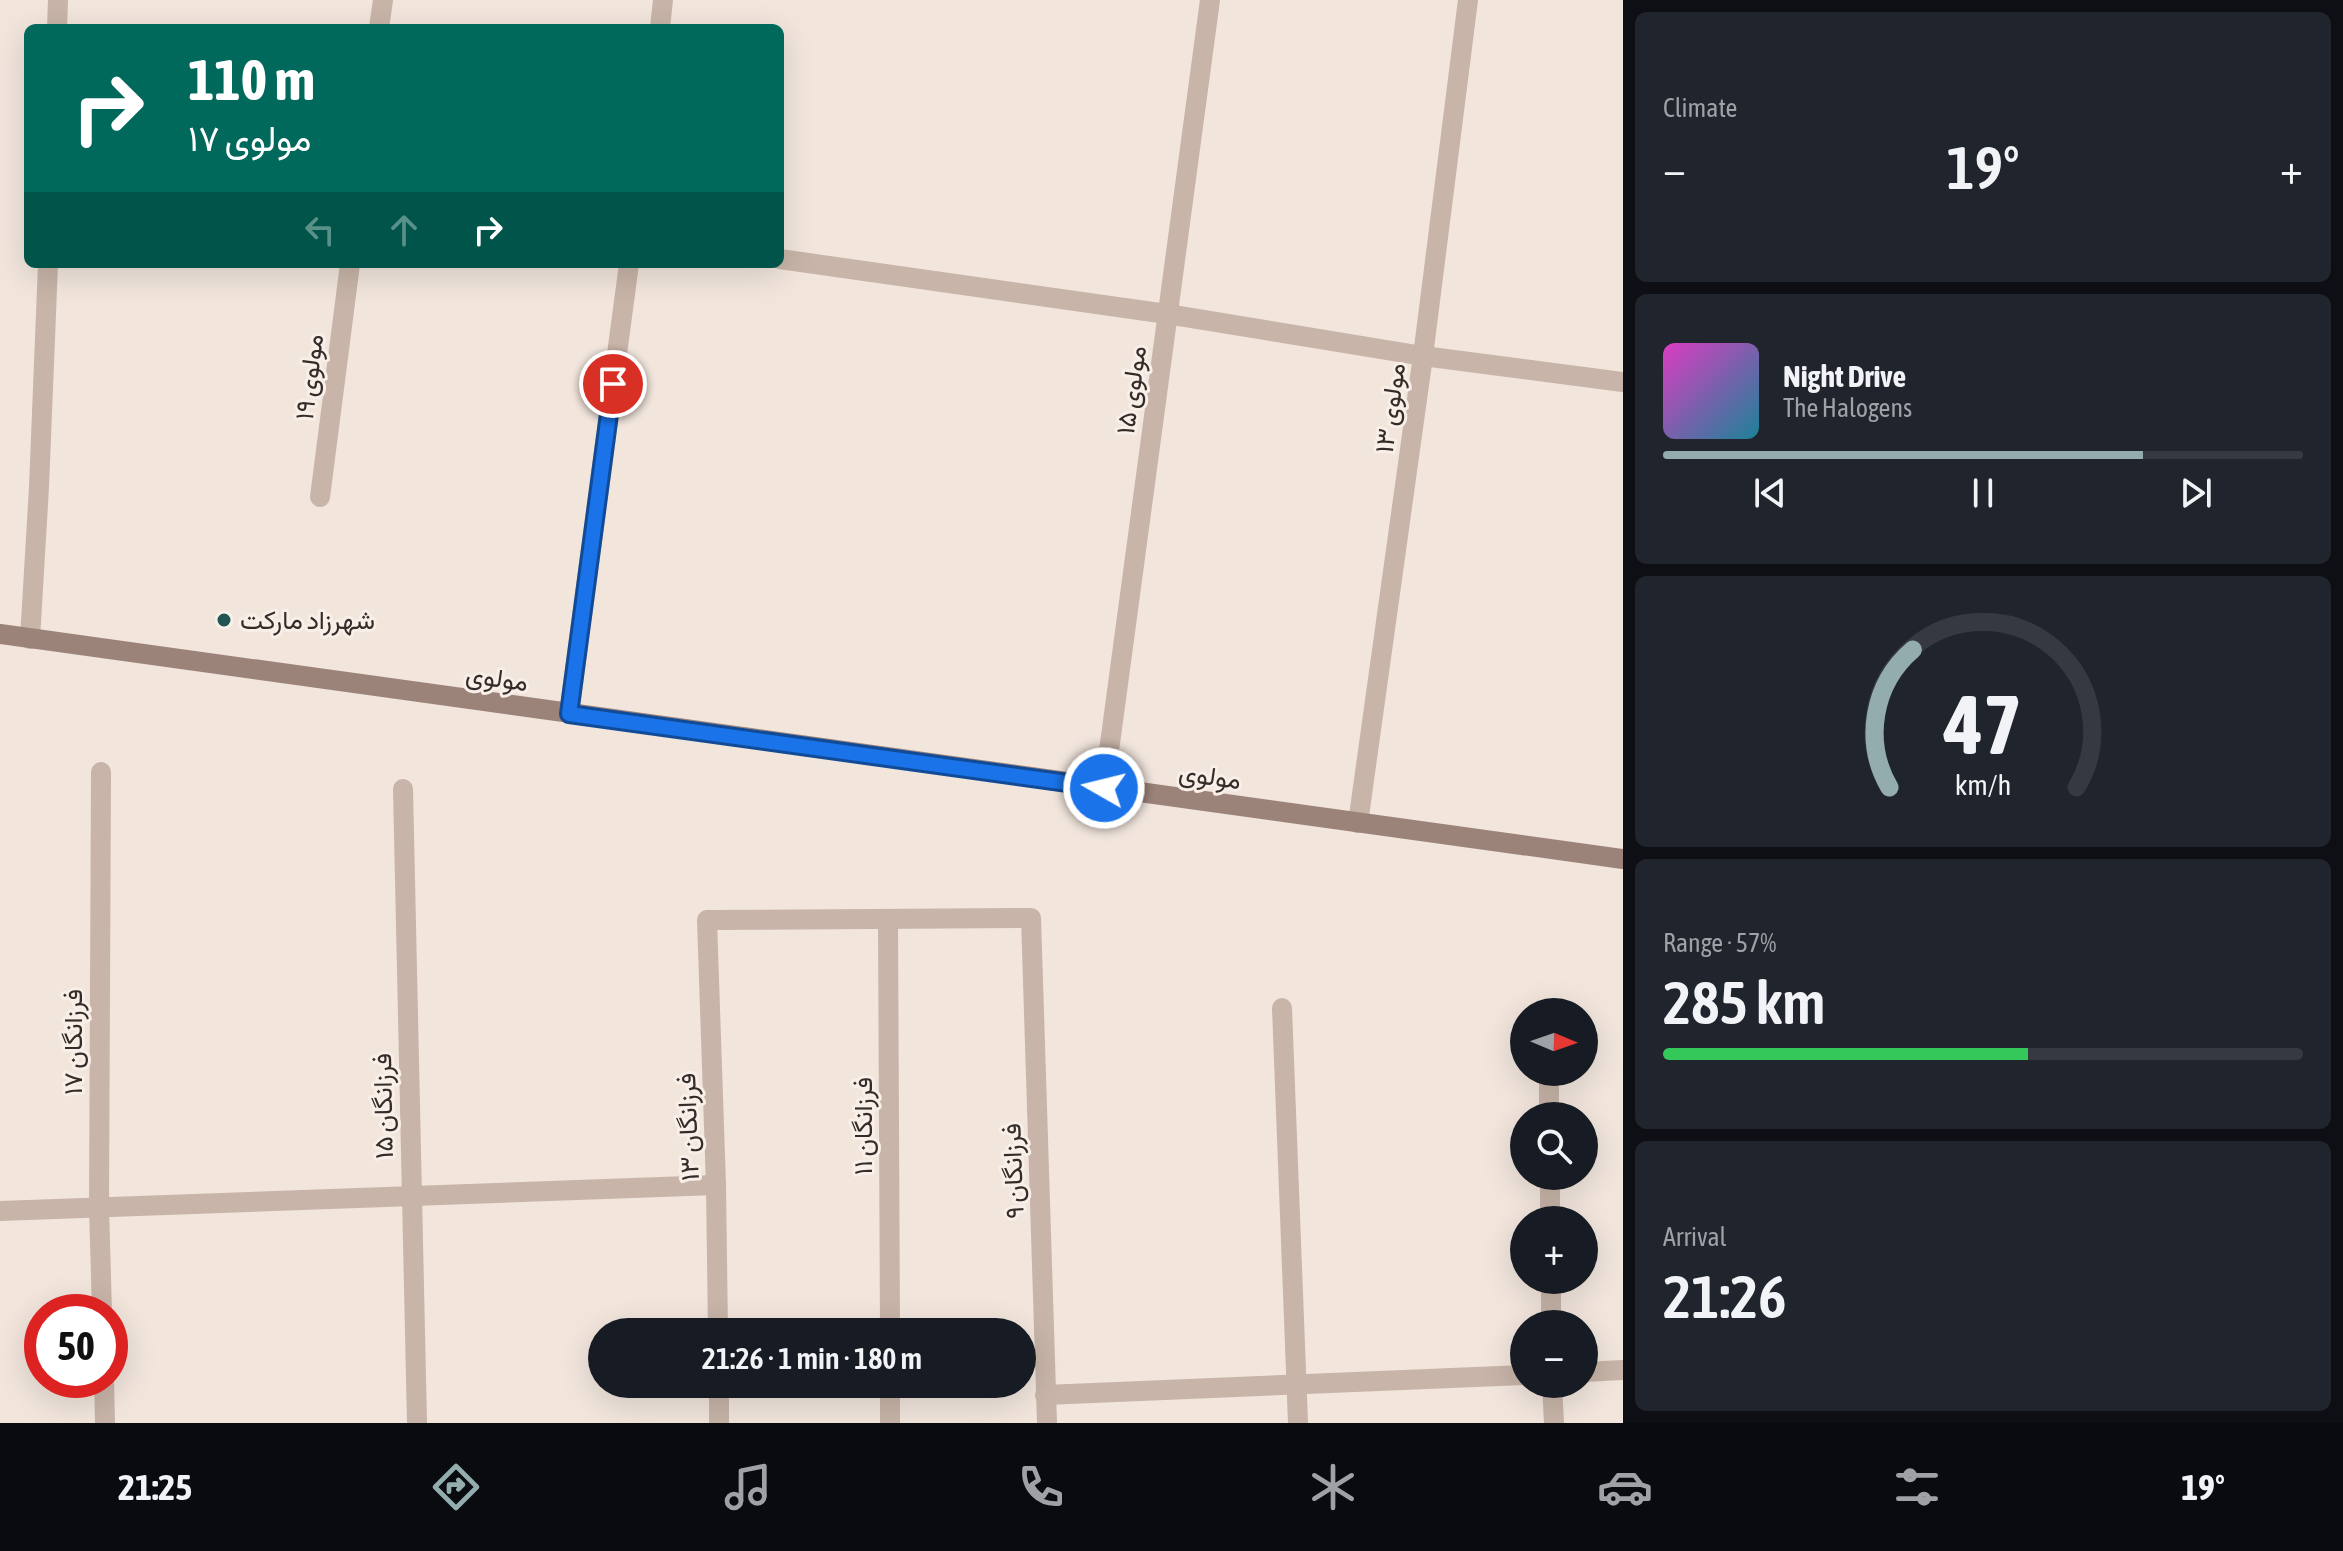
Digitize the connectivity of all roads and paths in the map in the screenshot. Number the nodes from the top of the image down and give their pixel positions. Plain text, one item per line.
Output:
1 (58, 0) edge
2 (383, 0) edge
3 (663, 0) edge
4 (1210, 0) edge
5 (1468, 0) edge
6 (57, 24) edge
7 (380, 24) edge
8 (660, 24) edge
9 (784, 260) edge
10 (48, 268) edge
11 (349, 268) edge
12 (628, 268) edge
13 (1167, 314) junction
14 (1423, 356) junction
15 (1623, 382) edge
16 (320, 497) dead end
17 (0, 634) edge
18 (30, 639) junction
19 (569, 714) junction
20 (101, 772) dead end
21 (1104, 788) junction
22 (403, 789) dead end
23 (1358, 823) junction
24 (1623, 859) edge
25 (888, 919) junction
26 (1282, 1008) dead end
27 (716, 1185) junction
28 (411, 1196) junction
29 (99, 1207) junction
30 (0, 1211) edge
31 (101, 1294) edge
32 (718, 1318) edge
33 (890, 1318) edge
34 (1623, 1370) edge
35 (1598, 1371) edge
36 (1510, 1376) edge
37 (1296, 1384) junction
38 (1045, 1395) junction
39 (104, 1398) edge
40 (719, 1398) edge
41 (890, 1398) edge
42 (1553, 1398) edge
43 (105, 1423) edge
44 (417, 1423) edge
45 (719, 1423) edge
46 (890, 1423) edge
47 (1047, 1423) edge
48 (1298, 1423) edge
49 (1554, 1423) edge

1 - 6 street
2 - 7 street
3 - 8 street
4 - 13 street, مولوی ۱۵
5 - 14 street, مولوی ۱۳
9 - 13 street
10 - 18 street
11 - 16 street, مولوی ۱۹
12 - 19 street
13 - 14 street
13 - 21 street, مولوی ۱۵
14 - 15 street
14 - 23 street, مولوی ۱۳
17 - 18 main road, مولوی
18 - 19 main road, مولوی
19 - 21 main road, مولوی
20 - 29 street, فرزانگان ۱۷
21 - 23 main road, مولوی
22 - 28 street, فرزانگان ۱۵
23 - 24 main road, مولوی
25 - 27 street, فرزانگان ۱۳
25 - 33 street, فرزانگان ۱۱
25 - 38 street, فرزانگان ۹
26 - 37 street
27 - 28 street
27 - 32 street, فرزانگان ۱۳
28 - 29 street
28 - 44 street, فرزانگان ۱۵
29 - 30 street
29 - 31 street, فرزانگان ۱۷
34 - 35 street
36 - 37 street
37 - 38 street
37 - 48 street
38 - 47 street, فرزانگان ۹
39 - 43 street
40 - 45 street
41 - 46 street
42 - 49 street

